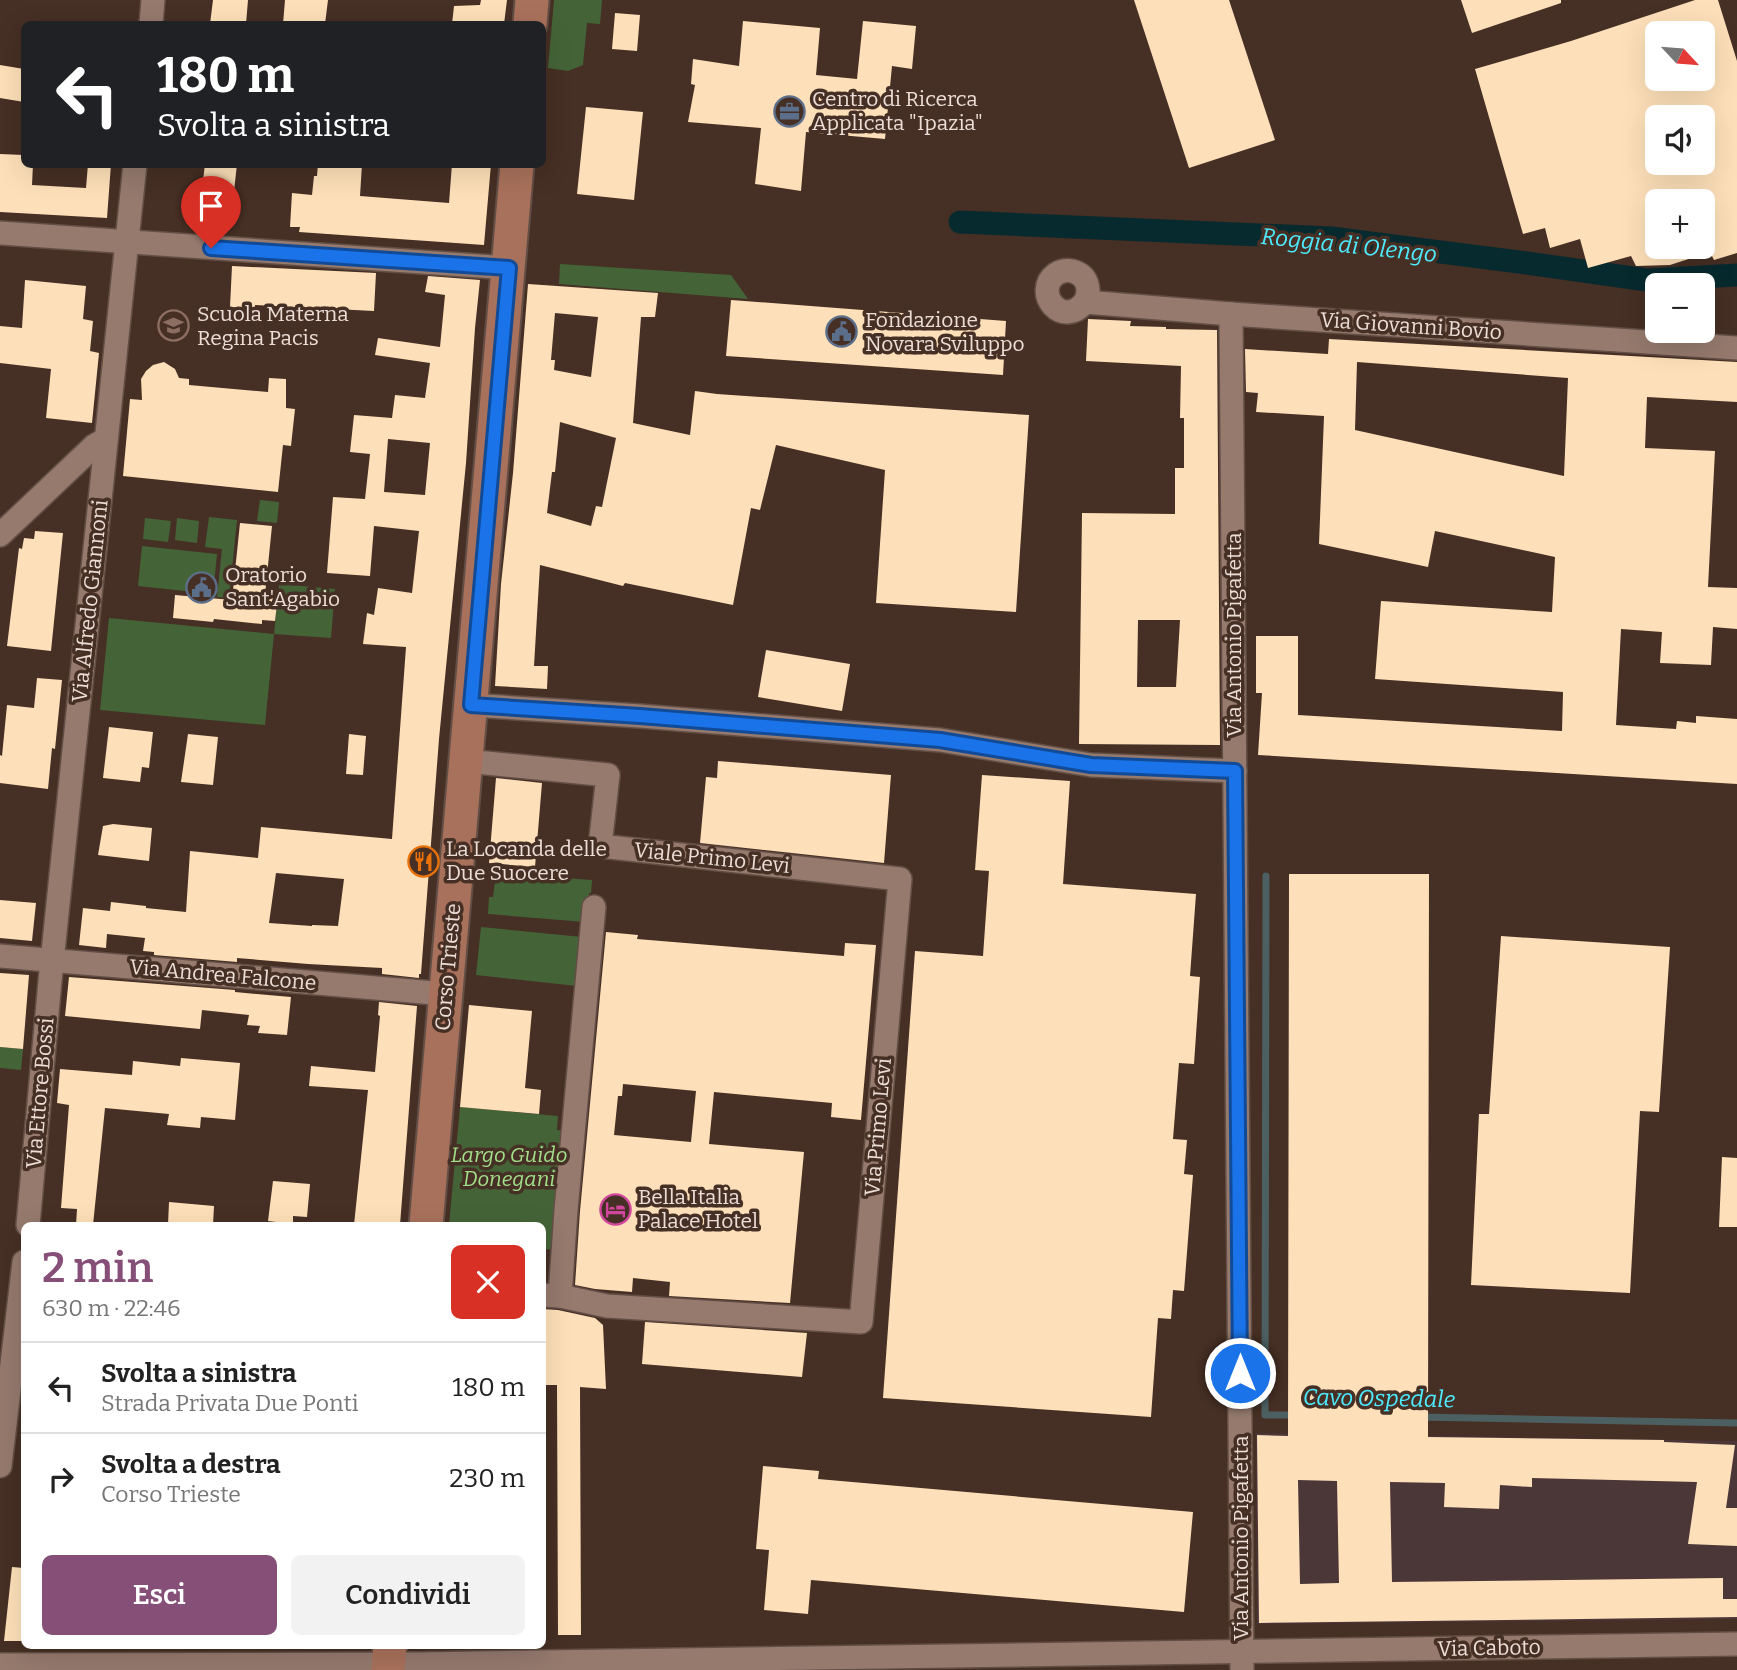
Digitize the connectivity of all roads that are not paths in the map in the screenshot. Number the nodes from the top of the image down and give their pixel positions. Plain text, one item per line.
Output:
1 (153, 0) edge
2 (532, 0) edge
3 (150, 21) edge
4 (530, 21) edge
5 (135, 168) edge
6 (517, 168) edge
7 (0, 233) edge
8 (127, 242) junction
9 (509, 268) junction
10 (1086, 302) dead end
11 (1231, 314) junction
12 (1737, 348) edge
13 (106, 439) junction
14 (0, 535) edge
15 (471, 705) junction
16 (466, 761) junction
17 (1235, 771) junction
18 (594, 906) dead end
19 (895, 931) joint
20 (0, 956) edge
21 (53, 961) junction
22 (446, 994) junction
23 (28, 1222) edge
24 (426, 1222) edge
25 (21, 1274) edge
26 (551, 1296) edge
27 (15, 1297) edge
28 (0, 1466) edge
29 (1737, 1644) edge
30 (389, 1660) edge
31 (1242, 1661) edge
32 (824, 1664) edge
33 (0, 1665) edge

1 - 3 street
2 - 4 main road
5 - 8 street, Via Alfredo Giannoni
6 - 9 main road, Corso Trieste
7 - 8 street
8 - 9 street
8 - 13 street, Via Alfredo Giannoni
9 - 15 main road, Corso Trieste
10 - 11 street, Via Giovanni Bovio
11 - 12 street, Via Giovanni Bovio
11 - 17 street, Via Antonio Pigafetta
13 - 14 street
13 - 21 street, Via Alfredo Giannoni
15 - 16 main road, Corso Trieste
15 - 17 street
16 - 19 street, Viale Primo Levi
16 - 22 main road, Corso Trieste
17 - 31 street, Via Antonio Pigafetta
18 - 26 street
19 - 26 street, Via Primo Levi
20 - 21 street, Via Andrea Falcone
21 - 22 street, Via Andrea Falcone
21 - 23 street, Via Ettore Bossi
22 - 24 main road, Corso Trieste
25 - 27 street
27 - 28 street
29 - 31 street, Via Caboto
30 - 32 street, Via Caboto
30 - 33 street, Via Caboto
31 - 32 street, Via Caboto

